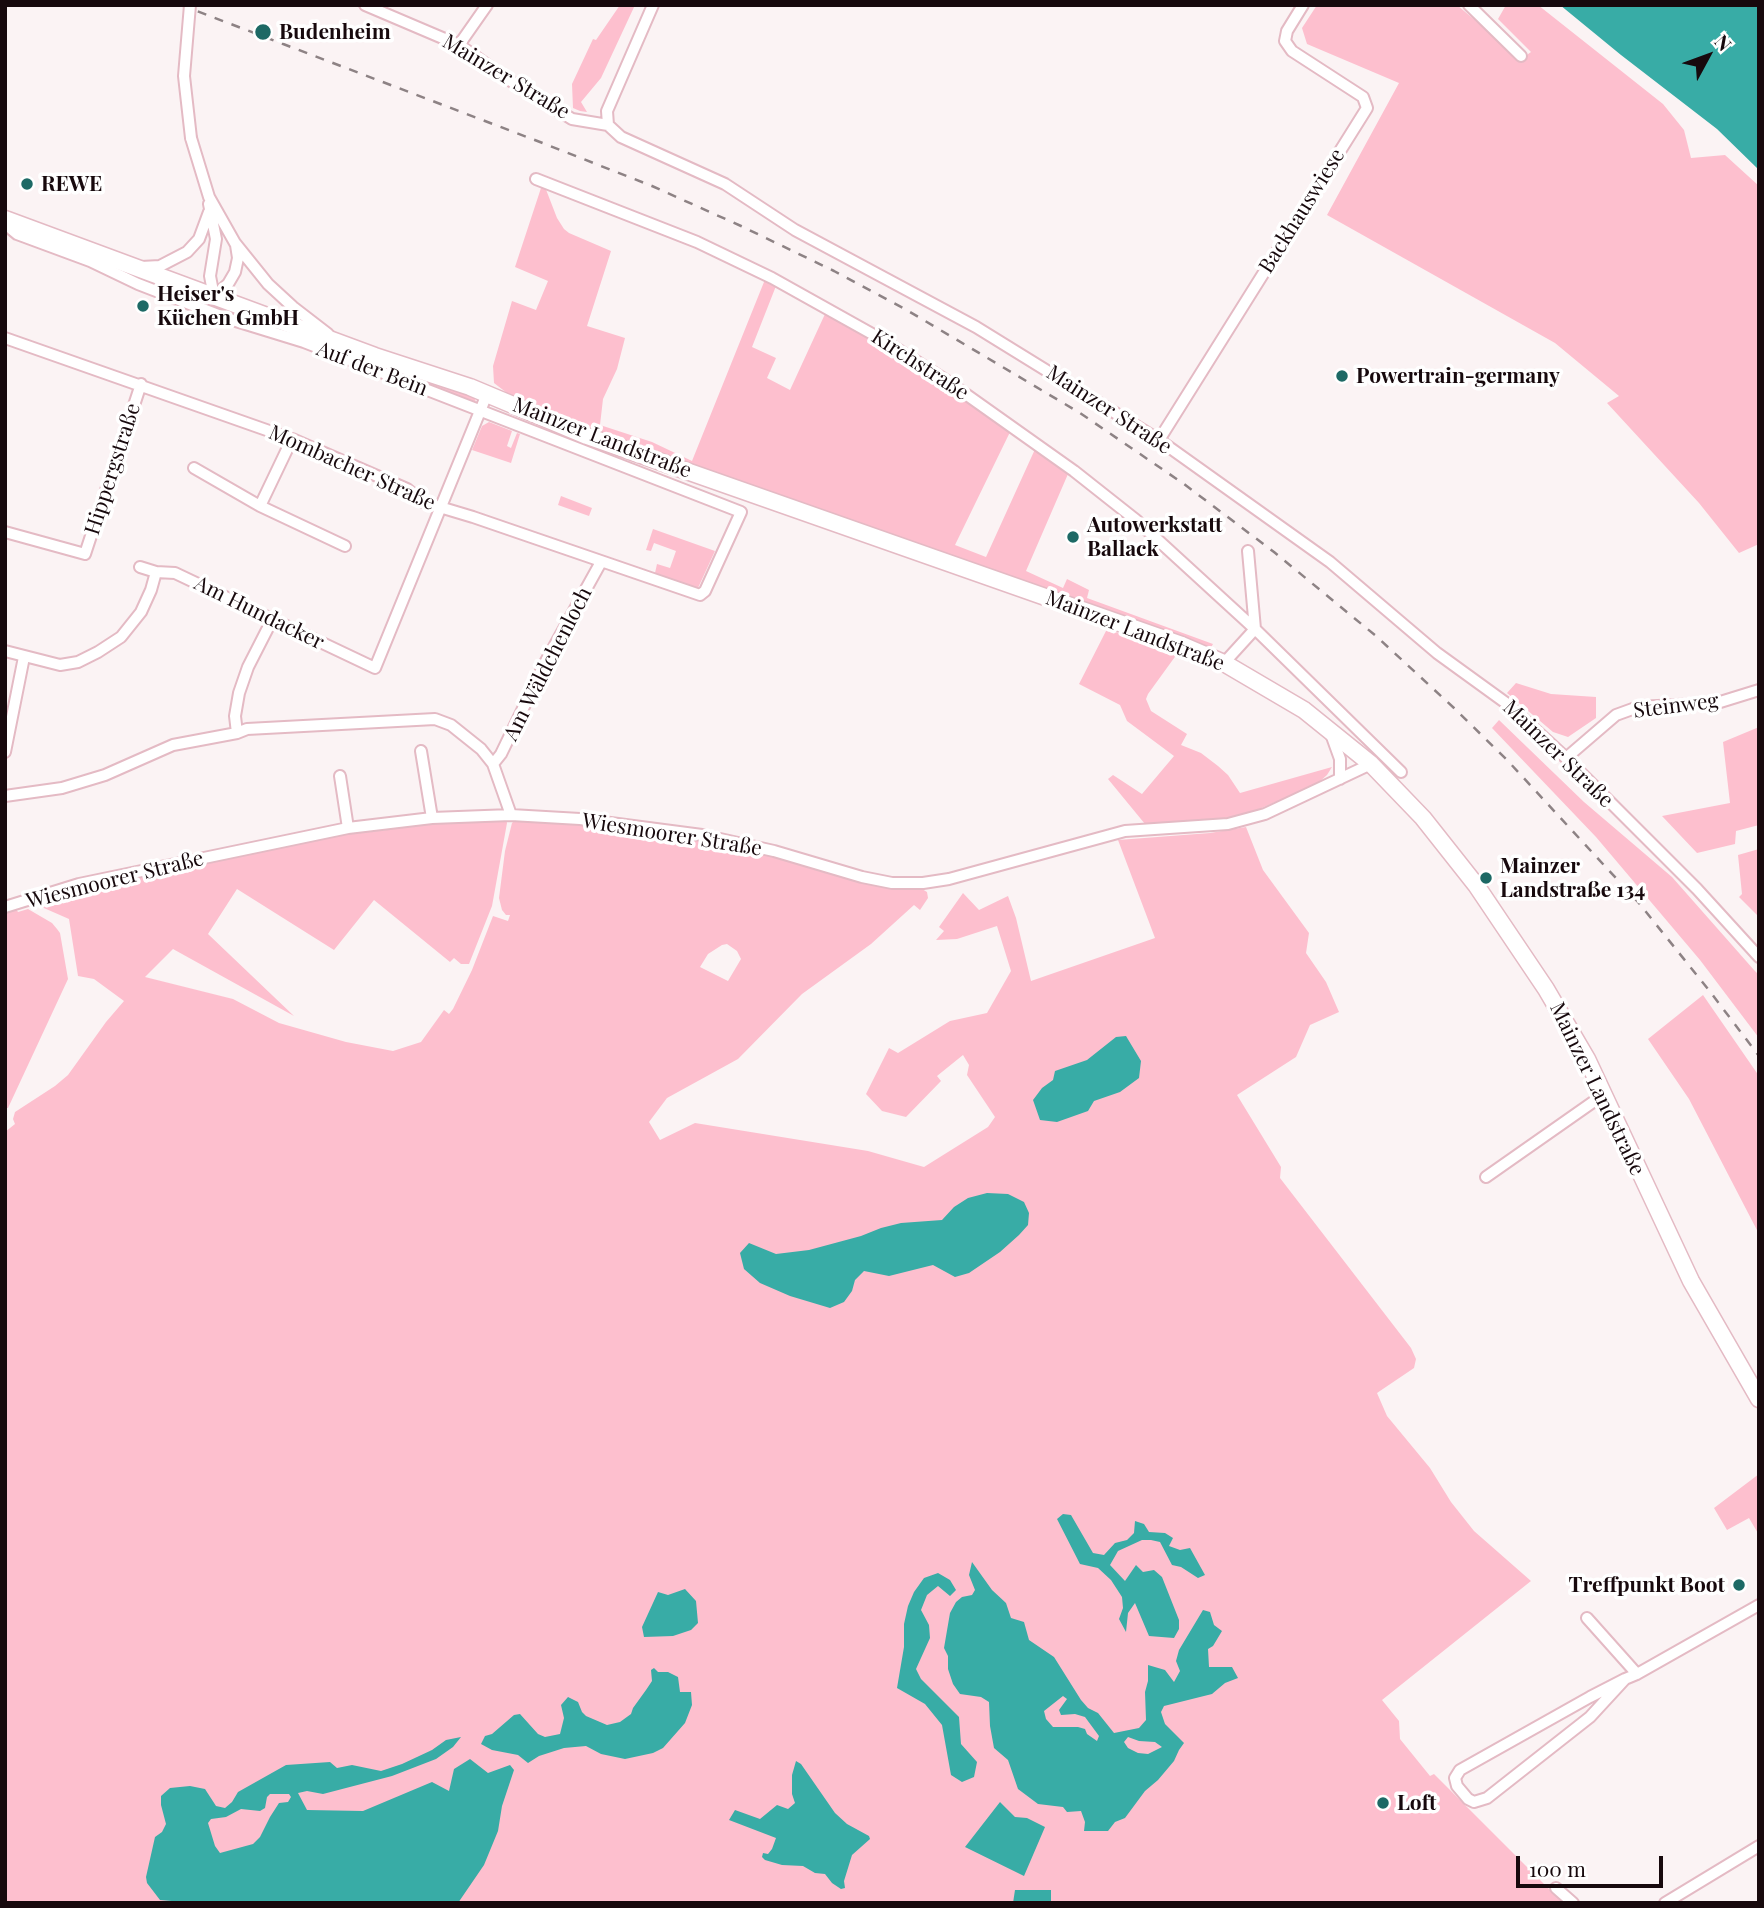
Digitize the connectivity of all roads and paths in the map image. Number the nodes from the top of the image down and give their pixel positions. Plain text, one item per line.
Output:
1 (190, 5) edge
2 (365, 5) edge
3 (486, 5) edge
4 (653, 5) edge
5 (1303, 5) edge
6 (1469, 5) edge
7 (459, 45) junction
8 (1521, 56) dead end
9 (608, 125) junction
10 (536, 179) dead end
11 (208, 197) junction
12 (210, 209) junction
13 (8, 220) edge
14 (235, 243) junction
15 (135, 267) junction
16 (214, 297) junction
17 (5, 338) edge
18 (338, 342) junction
19 (141, 384) junction
20 (487, 394) junction
21 (480, 411) junction
22 (292, 439) junction
23 (1159, 440) junction
24 (194, 468) dead end
25 (260, 506) junction
26 (442, 509) junction
27 (5, 531) edge
28 (345, 546) dead end
29 (1248, 551) dead end
30 (601, 562) junction
31 (140, 567) dead end
32 (156, 572) junction
33 (699, 595) joint
34 (272, 620) junction
35 (1255, 629) junction
36 (5, 651) edge
37 (24, 657) junction
38 (1224, 663) junction
39 (1759, 690) edge
40 (1328, 728) junction
41 (237, 733) junction
42 (421, 751) dead end
43 (5, 752) edge
44 (1566, 758) junction
45 (493, 764) junction
46 (1371, 764) junction
47 (1401, 772) dead end
48 (341, 776) dead end
49 (1340, 779) junction
50 (5, 796) edge
51 (511, 815) junction
52 (432, 818) junction
53 (348, 828) junction
54 (5, 908) edge
55 (1759, 957) edge
56 (1603, 1095) junction
57 (1486, 1177) dead end
58 (1759, 1399) edge
59 (1759, 1605) edge
60 (1587, 1618) dead end
61 (1637, 1674) junction
62 (1625, 1679) junction
63 (1759, 1846) edge
64 (1556, 1888) dead end
65 (1573, 1903) edge
66 (1665, 1903) edge

1 - 11 street, bridge
2 - 7 street, Mainzer Straße
3 - 7 street
4 - 9 street
5 - 23 street, Backhauswiese
6 - 8 street
7 - 9 street, Mainzer Straße
9 - 23 street, Mainzer Straße
10 - 35 street, Kirchstraße
11 - 12 street
11 - 14 street
12 - 15 street
12 - 16 street
13 - 15 main road, Mainzer Landstraße
13 - 21 street, Auf der Bein
14 - 16 street
14 - 18 street
15 - 16 main road, Mainzer Landstraße
16 - 18 main road, Mainzer Landstraße
17 - 19 street, Mombacher Straße
18 - 20 main road, Mainzer Landstraße
19 - 22 street, Mombacher Straße
19 - 27 street, Hippergstraße
20 - 21 street
20 - 38 main road, Mainzer Landstraße
21 - 26 street
21 - 33 street, Auf der Bein
22 - 25 street
22 - 26 street, Mombacher Straße
23 - 44 street, Mainzer Straße
24 - 25 street
25 - 28 street
26 - 30 street, Mombacher Straße
26 - 34 street, Am Hundacker
29 - 35 street
30 - 33 street, Mombacher Straße
30 - 45 street, Am Wäldchenloch
31 - 32 street, Am Hundacker
32 - 34 street, Am Hundacker
32 - 37 street
34 - 41 street
35 - 38 street
35 - 47 street, Kirchstraße
36 - 37 street
37 - 43 street
38 - 40 main road, Mainzer Landstraße
39 - 44 street, Steinweg
40 - 46 main road, Mainzer Landstraße
40 - 49 street
41 - 45 street
41 - 50 street
42 - 52 street
44 - 55 street, Mainzer Straße
45 - 51 street
46 - 49 street, Wiesmoorer Straße
46 - 56 main road, Mainzer Landstraße
48 - 53 street
49 - 51 street, Wiesmoorer Straße
51 - 52 street, Wiesmoorer Straße
52 - 53 street, Wiesmoorer Straße
53 - 54 street, Wiesmoorer Straße
56 - 57 street
56 - 58 main road, Mainzer Landstraße
59 - 61 street
60 - 61 street
61 - 62 street
62 - 62 street
63 - 66 street
64 - 65 street

